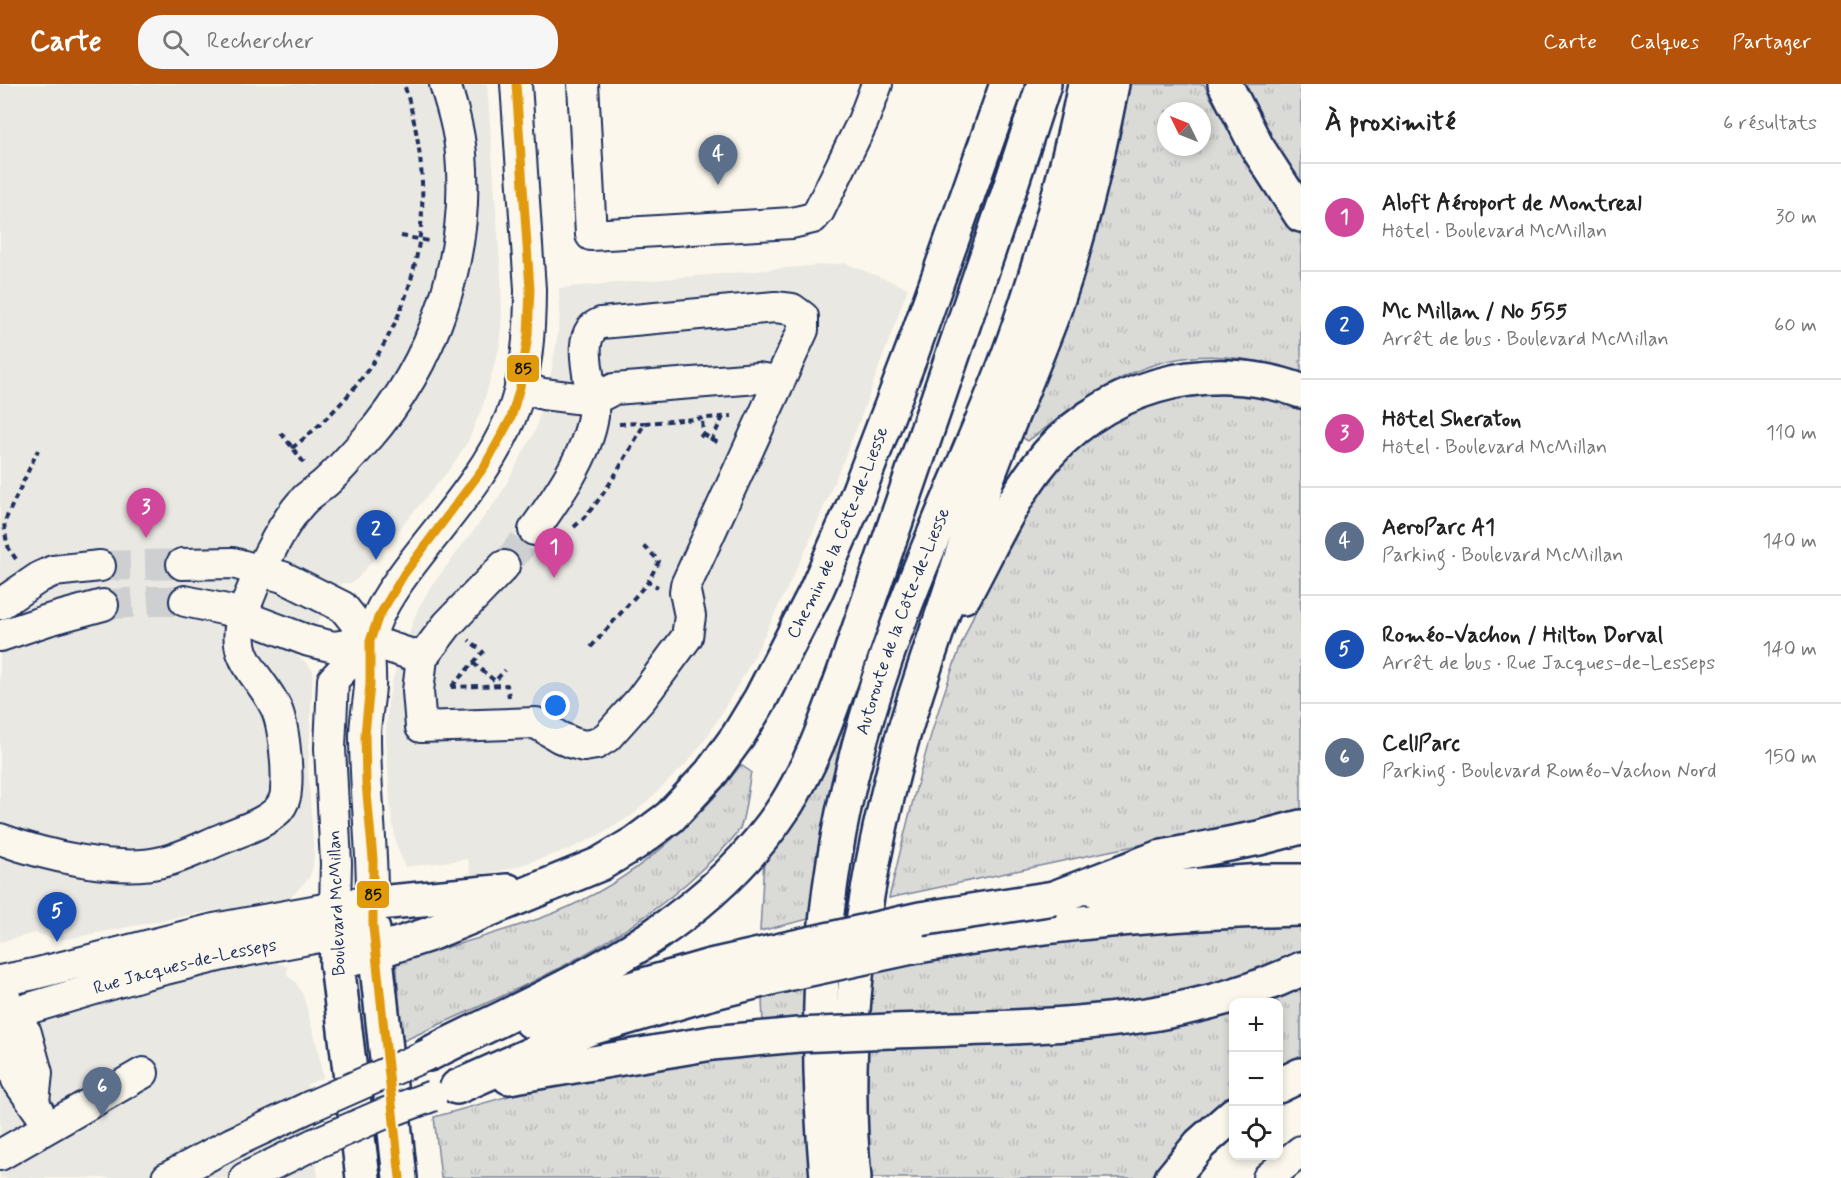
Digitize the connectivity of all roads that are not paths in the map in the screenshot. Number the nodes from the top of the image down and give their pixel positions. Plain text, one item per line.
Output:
1 (445, 84) edge
2 (516, 84) edge
3 (584, 84) edge
4 (877, 84) edge
5 (1007, 84) edge
6 (1044, 84) edge
7 (1085, 84) edge
8 (1112, 84) edge
9 (1225, 84) edge
10 (1301, 215) edge
11 (779, 381) junction
12 (520, 387) junction
13 (1301, 391) edge
14 (593, 400) junction
15 (534, 530) tunnel mouth
16 (266, 561) junction
17 (182, 564) tunnel mouth
18 (100, 566) tunnel mouth
19 (504, 566) tunnel mouth
20 (185, 601) tunnel mouth
21 (0, 604) edge
22 (103, 605) tunnel mouth
23 (243, 616) junction
24 (0, 636) edge
25 (370, 641) junction
26 (422, 658) junction
27 (923, 672) junction
28 (1301, 827) edge
29 (0, 839) edge
30 (1301, 881) edge
31 (543, 888) junction
32 (1054, 898) junction
33 (1301, 909) edge
34 (374, 928) junction
35 (336, 935) junction
36 (1301, 969) edge
37 (710, 980) junction
38 (0, 981) edge
39 (5, 1016) edge
40 (429, 1054) junction
41 (143, 1073) dead end
42 (1301, 1075) edge
43 (1283, 1084) edge
44 (445, 1091) junction
45 (41, 1115) junction
46 (1229, 1118) edge
47 (1301, 1151) edge
48 (0, 1155) edge
49 (167, 1178) edge
50 (245, 1178) edge
51 (363, 1178) edge
52 (400, 1178) edge
53 (827, 1178) edge
54 (854, 1178) edge
55 (1172, 1178) edge
56 (1268, 1178) edge

1 - 16 street
2 - 12 street, Boulevard McMillan
3 - 4 street
5 - 31 main road, Chemin de la Côte-de-Liesse
6 - 40 main road
7 - 53 main road, Autoroute de la Côte-de-Liesse
8 - 27 main road, Autoroute de la Côte-de-Liesse
9 - 10 main road
11 - 14 street
11 - 14 street
11 - 26 street
12 - 14 street
12 - 25 street, Boulevard McMillan
13 - 27 main road
14 - 15 street
16 - 17 street
16 - 23 street
16 - 25 street
18 - 21 street
19 - 26 street
20 - 23 street
22 - 24 street
23 - 25 street
23 - 29 street
25 - 26 street
25 - 34 street, Boulevard McMillan
25 - 35 street, Boulevard McMillan
27 - 54 main road, Autoroute de la Côte-de-Liesse
28 - 32 main road
30 - 32 main road
31 - 34 main road, Chemin de la Côte-de-Liesse
31 - 34 main road, Chemin de la Côte-de-Liesse
32 - 37 main road, bridge
33 - 37 main road, bridge
34 - 35 main road, Chemin de la Côte-de-Liesse
34 - 35 main road, Chemin de la Côte-de-Liesse
34 - 52 main road, Boulevard McMillan
35 - 38 street, Rue Jacques-de-Lesseps
35 - 39 street, Rue Jacques-de-Lesseps
35 - 51 main road, Boulevard McMillan
36 - 44 main road, bridge
37 - 40 main road
37 - 44 main road
38 - 39 street
39 - 45 street
40 - 49 street, bridge
41 - 45 street
42 - 43 main road
44 - 50 street, bridge
45 - 48 street
46 - 55 main road
47 - 56 street

